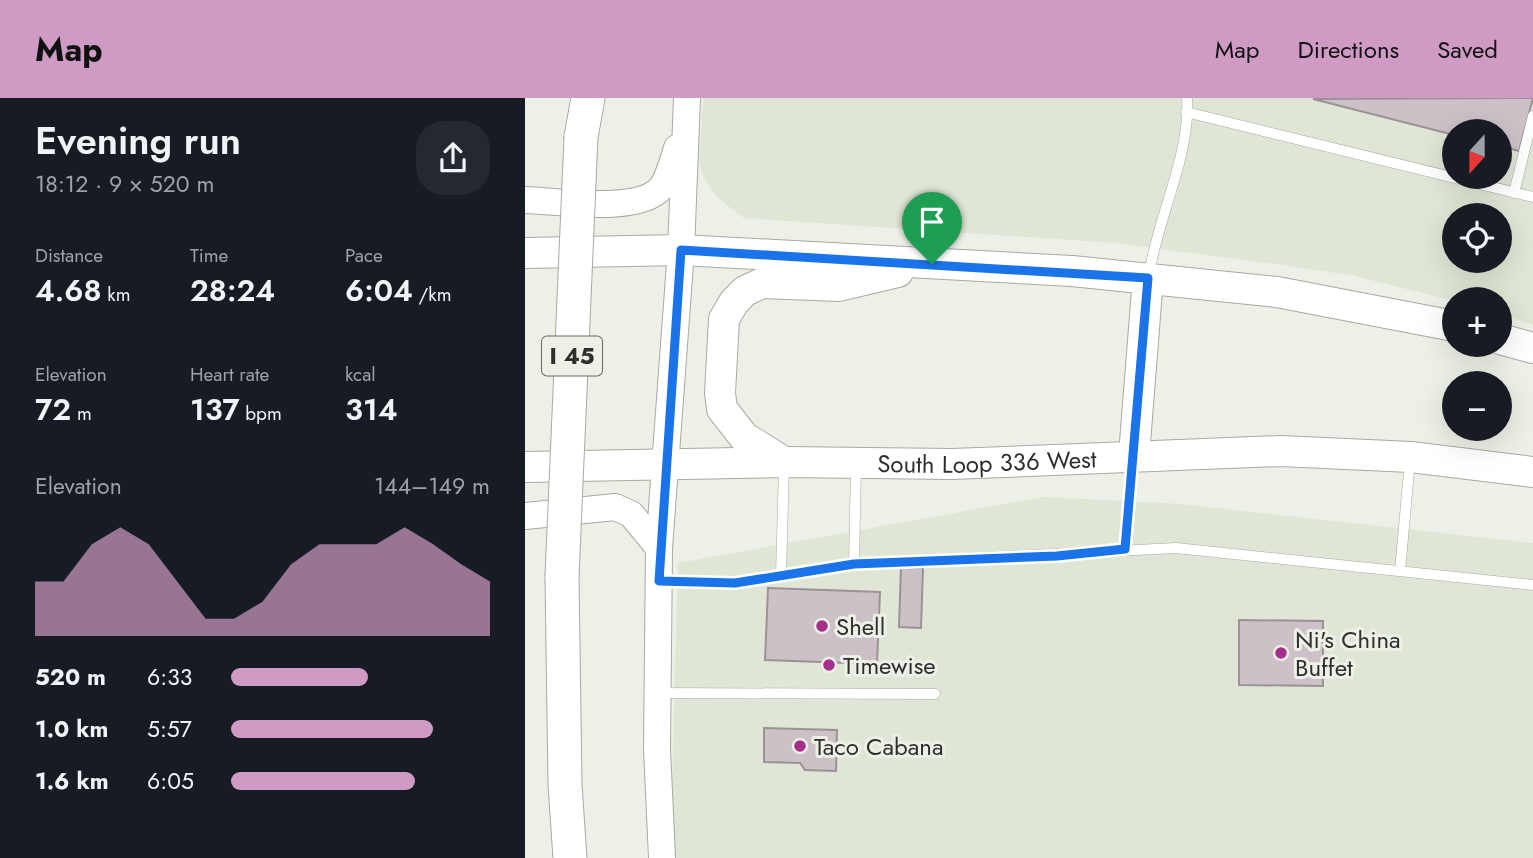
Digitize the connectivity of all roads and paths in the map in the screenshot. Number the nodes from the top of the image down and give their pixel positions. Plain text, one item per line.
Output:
1 (588, 98) edge
2 (687, 98) edge
3 (1187, 98) edge
4 (1186, 112) junction
5 (1533, 116) edge
6 (684, 130) junction
7 (1514, 193) junction
8 (1533, 197) edge
9 (525, 200) edge
10 (681, 250) junction
11 (525, 253) edge
12 (932, 264) junction
13 (1148, 278) junction
14 (1442, 324) edge
15 (1512, 342) edge
16 (1533, 348) edge
17 (1134, 455) junction
18 (1411, 457) junction
19 (784, 462) junction
20 (856, 464) junction
21 (667, 465) junction
22 (525, 467) edge
23 (1533, 472) edge
24 (525, 516) edge
25 (659, 548) junction
26 (1125, 549) junction
27 (854, 564) junction
28 (1400, 571) junction
29 (781, 575) junction
30 (659, 581) junction
31 (1533, 585) edge
32 (657, 694) junction
33 (935, 694) dead end
34 (570, 858) edge
35 (662, 858) edge

1 - 34 highway, I 45, bridge
2 - 6 main road
3 - 4 lane
4 - 7 lane
4 - 13 lane
5 - 7 lane
6 - 9 main road
6 - 10 main road
7 - 8 lane
10 - 11 main road
10 - 12 main road
10 - 21 main road
12 - 13 main road
12 - 19 main road
13 - 14 main road
13 - 17 main road
15 - 16 main road
17 - 18 main road, South Loop 336 West
17 - 20 main road, South Loop 336 West
17 - 26 lane
18 - 23 main road, South Loop 336 West
18 - 28 lane
19 - 20 main road, South Loop 336 West
19 - 21 main road, South Loop 336 West
19 - 29 lane
20 - 27 lane
21 - 22 main road, South Loop 336 West
21 - 25 main road
24 - 25 main road
25 - 30 main road
26 - 27 lane
26 - 28 lane
27 - 29 lane
28 - 31 lane
29 - 30 lane
30 - 32 main road
32 - 33 lane
32 - 35 main road

